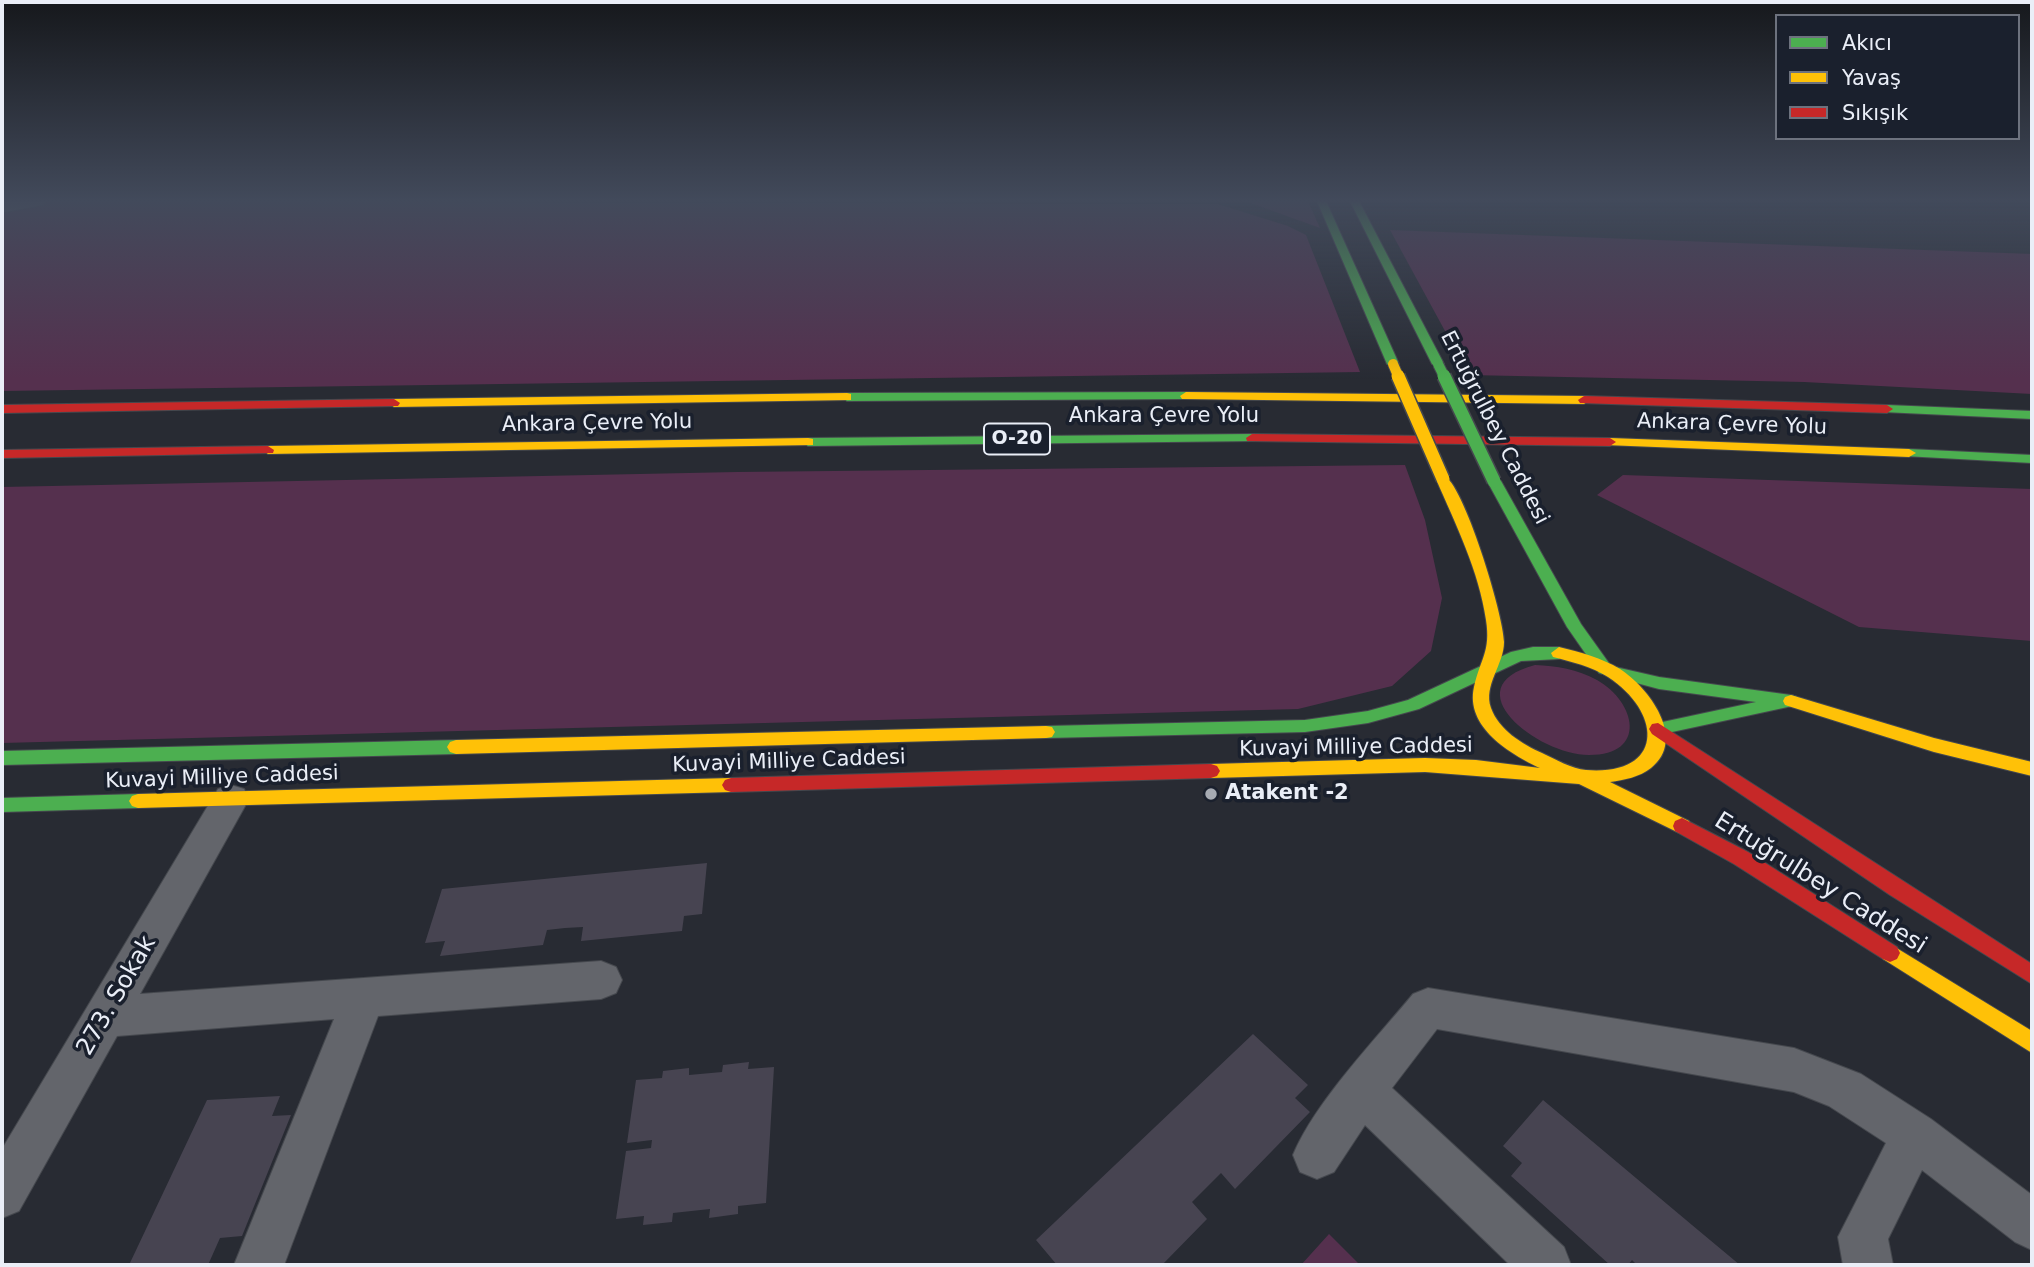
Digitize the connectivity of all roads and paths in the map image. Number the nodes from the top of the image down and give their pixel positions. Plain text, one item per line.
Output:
1 (1347, 260) edge
2 (1384, 260) edge
3 (2, 409) edge
4 (2032, 415) edge
5 (2, 454) edge
6 (2032, 459) edge
7 (1490, 667) junction
8 (1605, 669) junction
9 (1791, 701) junction
10 (1658, 729) junction
11 (2, 758) edge
12 (2032, 769) edge
13 (1578, 774) junction
14 (232, 799) junction
15 (2, 805) edge
16 (2032, 975) edge
17 (601, 980) dead end
18 (364, 998) junction
19 (104, 1017) junction
20 (2032, 1043) edge
21 (1362, 1091) junction
22 (1915, 1135) junction
23 (1317, 1155) dead end
24 (2, 1194) edge
25 (2032, 1225) edge
26 (259, 1265) edge
27 (1546, 1265) edge
28 (1868, 1265) edge

1 - 7 main road, Ertuğrulbey Caddesi, bridge
2 - 8 main road, Ertuğrulbey Caddesi, bridge
3 - 4 main road, Ankara Çevre Yolu / O-20
5 - 6 main road, Ankara Çevre Yolu / O-20
7 - 8 main road, Ertuğrulbey Caddesi
7 - 11 main road, Kuvayi Milliye Caddesi
7 - 13 main road, Ertuğrulbey Caddesi
8 - 9 main road
8 - 10 main road, Ertuğrulbey Caddesi
9 - 10 main road
9 - 12 main road
10 - 13 main road, Ertuğrulbey Caddesi
10 - 16 main road, Ertuğrulbey Caddesi
13 - 14 main road, Kuvayi Milliye Caddesi
13 - 20 main road, Ertuğrulbey Caddesi
14 - 15 main road, Kuvayi Milliye Caddesi
14 - 19 street, 273. Sokak
17 - 18 street
18 - 19 street
18 - 26 street
19 - 24 street, 273. Sokak
21 - 22 street
21 - 23 street
21 - 27 street
22 - 25 street
22 - 28 street

